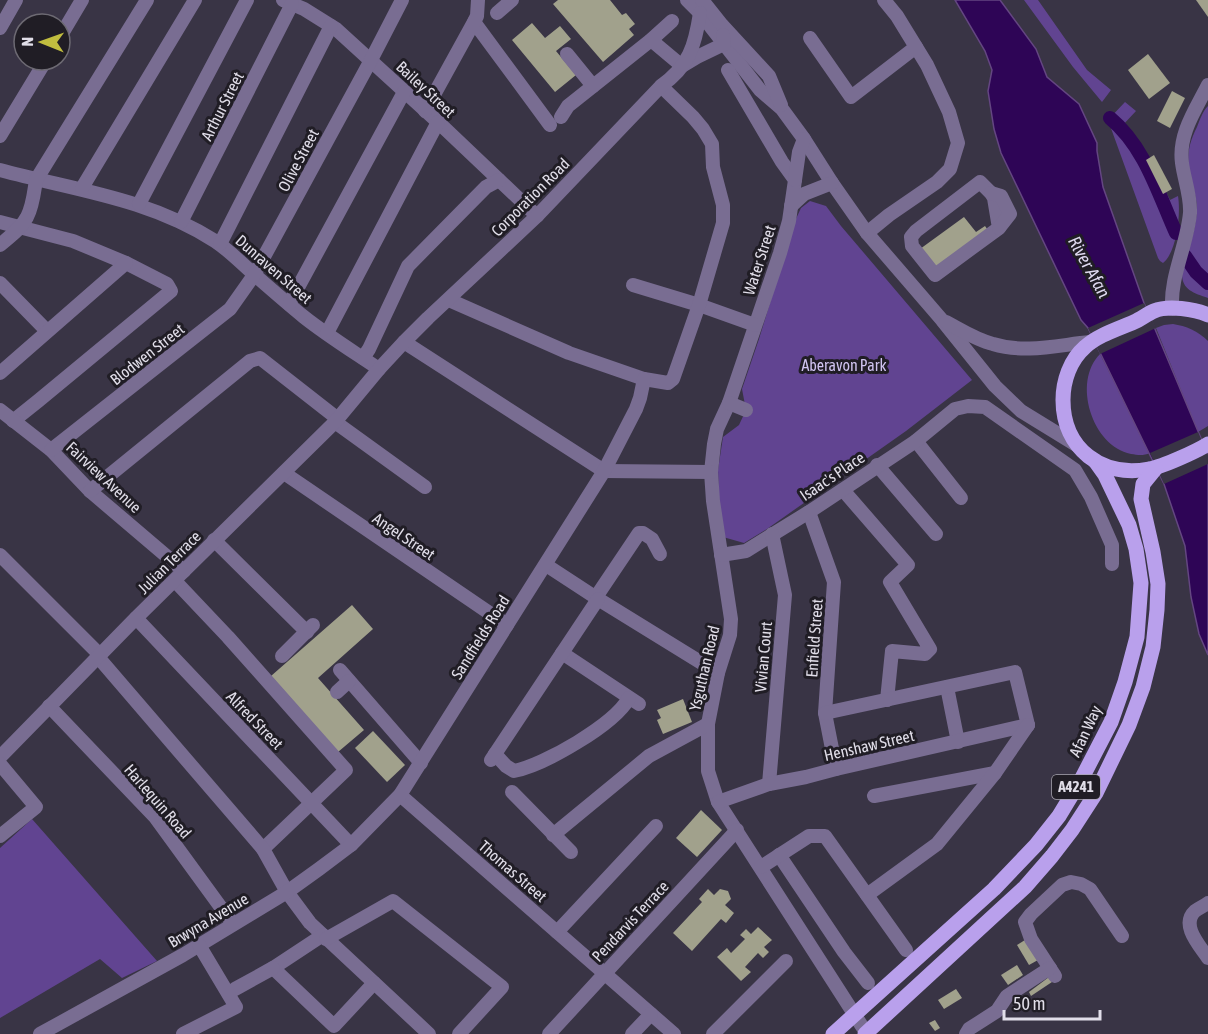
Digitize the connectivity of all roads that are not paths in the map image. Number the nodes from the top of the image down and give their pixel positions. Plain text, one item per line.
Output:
1 (16, 0) edge
2 (82, 0) edge
3 (147, 0) edge
4 (195, 0) edge
5 (247, 0) edge
6 (402, 0) edge
7 (478, 0) edge
8 (512, 0) edge
9 (687, 0) edge
10 (884, 0) edge
11 (296, 3) edge
12 (707, 6) edge
13 (497, 13) dead end
14 (72, 17) edge
15 (672, 21) dead end
16 (474, 22) junction
17 (331, 26) junction
18 (722, 26) junction
19 (0, 28) edge
20 (810, 38) dead end
21 (651, 40) junction
22 (723, 44) junction
23 (916, 47) junction
24 (567, 54) dead end
25 (371, 60) junction
26 (682, 66) junction
27 (728, 70) dead end
28 (39, 72) edge
29 (1208, 85) edge
30 (592, 86) junction
31 (661, 86) junction
32 (404, 92) junction
33 (782, 109) junction
34 (424, 111) junction
35 (438, 122) junction
36 (0, 136) edge
37 (804, 139) junction
38 (0, 170) edge
39 (36, 180) junction
40 (498, 180) junction
41 (795, 180) junction
42 (937, 182) junction
43 (832, 183) junction
44 (82, 188) junction
45 (955, 200) junction
46 (139, 204) junction
47 (791, 206) junction
48 (537, 216) junction
49 (0, 222) edge
50 (181, 222) junction
51 (20, 227) junction
52 (867, 233) junction
53 (220, 244) junction
54 (0, 245) edge
55 (126, 263) junction
56 (255, 275) junction
57 (0, 283) edge
58 (633, 285) dead end
59 (449, 300) junction
60 (289, 304) junction
61 (699, 305) junction
62 (1172, 309) junction
63 (1203, 312) edge
64 (942, 320) junction
65 (755, 326) junction
66 (47, 331) junction
67 (327, 333) junction
68 (1092, 341) junction
69 (404, 342) junction
70 (363, 358) junction
71 (380, 369) junction
72 (0, 373) edge
73 (644, 379) junction
74 (362, 391) joint
75 (729, 403) junction
76 (746, 410) dead end
77 (4, 416) edge
78 (337, 420) junction
79 (916, 441) junction
80 (1206, 445) edge
81 (1078, 446) junction
82 (51, 450) junction
83 (1095, 461) junction
84 (877, 465) junction
85 (1156, 468) junction
86 (604, 471) junction
87 (711, 472) junction
88 (284, 473) junction
89 (424, 488) dead end
90 (843, 490) junction
91 (90, 491) junction
92 (961, 498) dead end
93 (809, 512) junction
94 (772, 534) junction
95 (936, 534) dead end
96 (214, 540) junction
97 (660, 554) dead end
98 (0, 555) edge
99 (721, 555) junction
100 (1112, 564) dead end
101 (546, 565) junction
102 (179, 576) junction
103 (597, 598) junction
104 (136, 618) junction
105 (507, 625) junction
106 (562, 653) junction
107 (99, 656) junction
108 (282, 656) dead end
109 (340, 670) dead end
110 (718, 673) junction
111 (349, 681) junction
112 (947, 687) junction
113 (337, 692) dead end
114 (887, 700) junction
115 (49, 706) junction
116 (825, 713) junction
117 (708, 724) junction
118 (1028, 725) junction
119 (958, 742) junction
120 (0, 757) edge
121 (421, 763) junction
122 (0, 764) edge
123 (836, 769) junction
124 (995, 773) junction
125 (769, 784) junction
126 (512, 792) dead end
127 (400, 795) junction
128 (874, 796) dead end
129 (310, 802) junction
130 (718, 802) junction
131 (379, 815) joint
132 (656, 826) dead end
133 (736, 830) junction
134 (553, 835) junction
135 (0, 836) edge
136 (351, 845) junction
137 (263, 849) junction
138 (571, 852) dead end
139 (779, 855) junction
140 (761, 867) junction
141 (287, 892) junction
142 (867, 895) junction
143 (1208, 903) edge
144 (233, 924) junction
145 (557, 932) junction
146 (1122, 936) dead end
147 (325, 937) junction
148 (199, 945) junction
149 (906, 950) dead end
150 (1208, 958) edge
151 (786, 961) dead end
152 (273, 968) junction
153 (604, 973) junction
154 (374, 983) junction
155 (868, 983) dead end
156 (235, 989) dead end
157 (651, 1014) junction
158 (854, 1015) junction
159 (40, 1034) edge
160 (183, 1034) edge
161 (429, 1034) edge
162 (459, 1034) edge
163 (549, 1034) edge
164 (632, 1034) edge
165 (674, 1034) edge
166 (713, 1034) edge
167 (833, 1034) edge
168 (866, 1034) edge
169 (966, 1034) edge

1 - 19 street
2 - 14 street
3 - 39 street
4 - 44 street
5 - 46 street
6 - 25 street, Olive Street
7 - 16 street
8 - 13 street
9 - 12 street
10 - 23 street
11 - 17 street, Bailey Street
11 - 50 street, Arthur Street
12 - 18 street
12 - 22 street
12 - 26 street, Corporation Road
15 - 21 street
16 - 30 street
16 - 34 street
17 - 25 street, Bailey Street
17 - 53 street
18 - 22 street
18 - 33 street
20 - 23 street
21 - 26 street
21 - 30 street
22 - 26 street
22 - 33 street
23 - 42 street
24 - 30 street
25 - 32 street, Bailey Street
25 - 56 street, Olive Street
26 - 31 street, Corporation Road
27 - 41 street
28 - 36 street
29 - 62 street
31 - 48 street, Corporation Road
31 - 61 street
32 - 34 street, Bailey Street
32 - 60 street
33 - 37 street
34 - 35 street, Bailey Street
35 - 40 street, Bailey Street
35 - 67 street
37 - 41 street, Water Street
37 - 43 street
38 - 39 street, Dunraven Street
39 - 44 street, Dunraven Street
39 - 51 street
40 - 48 street, Bailey Street
40 - 70 street
41 - 47 street, Water Street
42 - 45 street
42 - 52 street
43 - 47 street
43 - 52 street
44 - 46 street, Dunraven Street
45 - 45 street
46 - 50 street, Dunraven Street
47 - 65 street, Water Street
48 - 59 street, Corporation Road
49 - 51 street
50 - 53 street, Dunraven Street
51 - 54 street
51 - 55 street
52 - 64 street
53 - 56 street, Dunraven Street
55 - 66 street
55 - 77 street
56 - 60 street, Dunraven Street
56 - 82 street, Blodwen Street
57 - 66 street
58 - 61 street
59 - 69 street, Corporation Road
59 - 73 street
60 - 67 street, Dunraven Street
61 - 65 street
61 - 73 street
62 - 63 main road, A4241
62 - 68 main road, A4241
64 - 68 street
64 - 81 street
65 - 75 street, Water Street
66 - 72 street
67 - 70 street, Dunraven Street
68 - 81 main road, A4241
69 - 71 street, Corporation Road
69 - 86 street
70 - 71 street, Dunraven Street
71 - 74 street, Corporation Road
73 - 86 street, Sandfields Road
74 - 78 street, Julian Terrace
75 - 76 street
75 - 87 street, Water Street
77 - 82 street, Fairview Avenue
78 - 88 street, Julian Terrace
78 - 89 street
78 - 91 street
79 - 84 street, Isaac's Place
79 - 92 street
79 - 100 street, Isaac's Place
80 - 85 main road, A4241
81 - 83 main road, A4241
82 - 91 street, Fairview Avenue
83 - 85 main road, A4241
83 - 158 main road, Afan Way / A4241
84 - 90 street, Isaac's Place
84 - 95 street
85 - 168 main road, A4241
86 - 87 street
86 - 101 street, Sandfields Road
87 - 99 street, Ysguthan Road
88 - 96 street, Julian Terrace
88 - 105 street, Angel Street
90 - 93 street, Isaac's Place
90 - 114 street
91 - 102 street, Fairview Avenue
93 - 94 street, Isaac's Place
93 - 116 street, Enfield Street
94 - 99 street, Isaac's Place
94 - 125 street, Vivian Court
96 - 102 street, Julian Terrace
96 - 108 street
97 - 103 street
98 - 107 street
99 - 110 street, Ysguthan Road
101 - 103 street
101 - 105 street, Sandfields Road
102 - 104 street, Julian Terrace
102 - 129 street, Fairview Avenue
103 - 106 street
103 - 110 street
104 - 107 street, Julian Terrace
104 - 129 street, Alfred Street
105 - 121 street, Sandfields Road
106 - 106 street
107 - 115 street, Julian Terrace
107 - 137 street
109 - 111 street
110 - 117 street, Ysguthan Road
111 - 113 street
111 - 121 street
112 - 114 street
112 - 118 street
112 - 119 street
114 - 116 street
115 - 120 street, Julian Terrace
115 - 144 street, Harlequin Road
116 - 123 street, Enfield Street
117 - 130 street, Ysguthan Road
117 - 134 street
118 - 119 street, Henshaw Street
118 - 124 street
119 - 123 street, Henshaw Street
121 - 127 street, Sandfields Road
122 - 135 street
123 - 125 street, Henshaw Street
124 - 128 street
124 - 142 street
125 - 130 street, Henshaw Street
126 - 134 street
127 - 131 street, Sandfields Road
127 - 145 street, Thomas Street
129 - 136 street, Alfred Street
129 - 137 street
130 - 133 street, Ysguthan Road
131 - 136 street, Brwyna Avenue
132 - 145 street
133 - 140 street, Ysguthan Road
133 - 153 street, Pendarvis Terrace
134 - 138 street
136 - 141 street, Brwyna Avenue
137 - 141 street
139 - 140 street
139 - 142 street
139 - 155 street
140 - 158 street, Ysguthan Road
141 - 144 street, Brwyna Avenue
141 - 147 street
142 - 149 street
143 - 150 street
144 - 148 street, Brwyna Avenue
145 - 153 street, Thomas Street
146 - 169 street
147 - 152 street
147 - 154 street
147 - 162 street
148 - 159 street, Brwyna Avenue
148 - 160 street
151 - 166 street
152 - 154 street
152 - 156 street
153 - 157 street, Thomas Street
153 - 163 street, Pendarvis Terrace
154 - 161 street
157 - 164 street
157 - 165 street, Thomas Street
158 - 167 main road, Afan Way / A4241
158 - 168 street, Ysguthan Road

